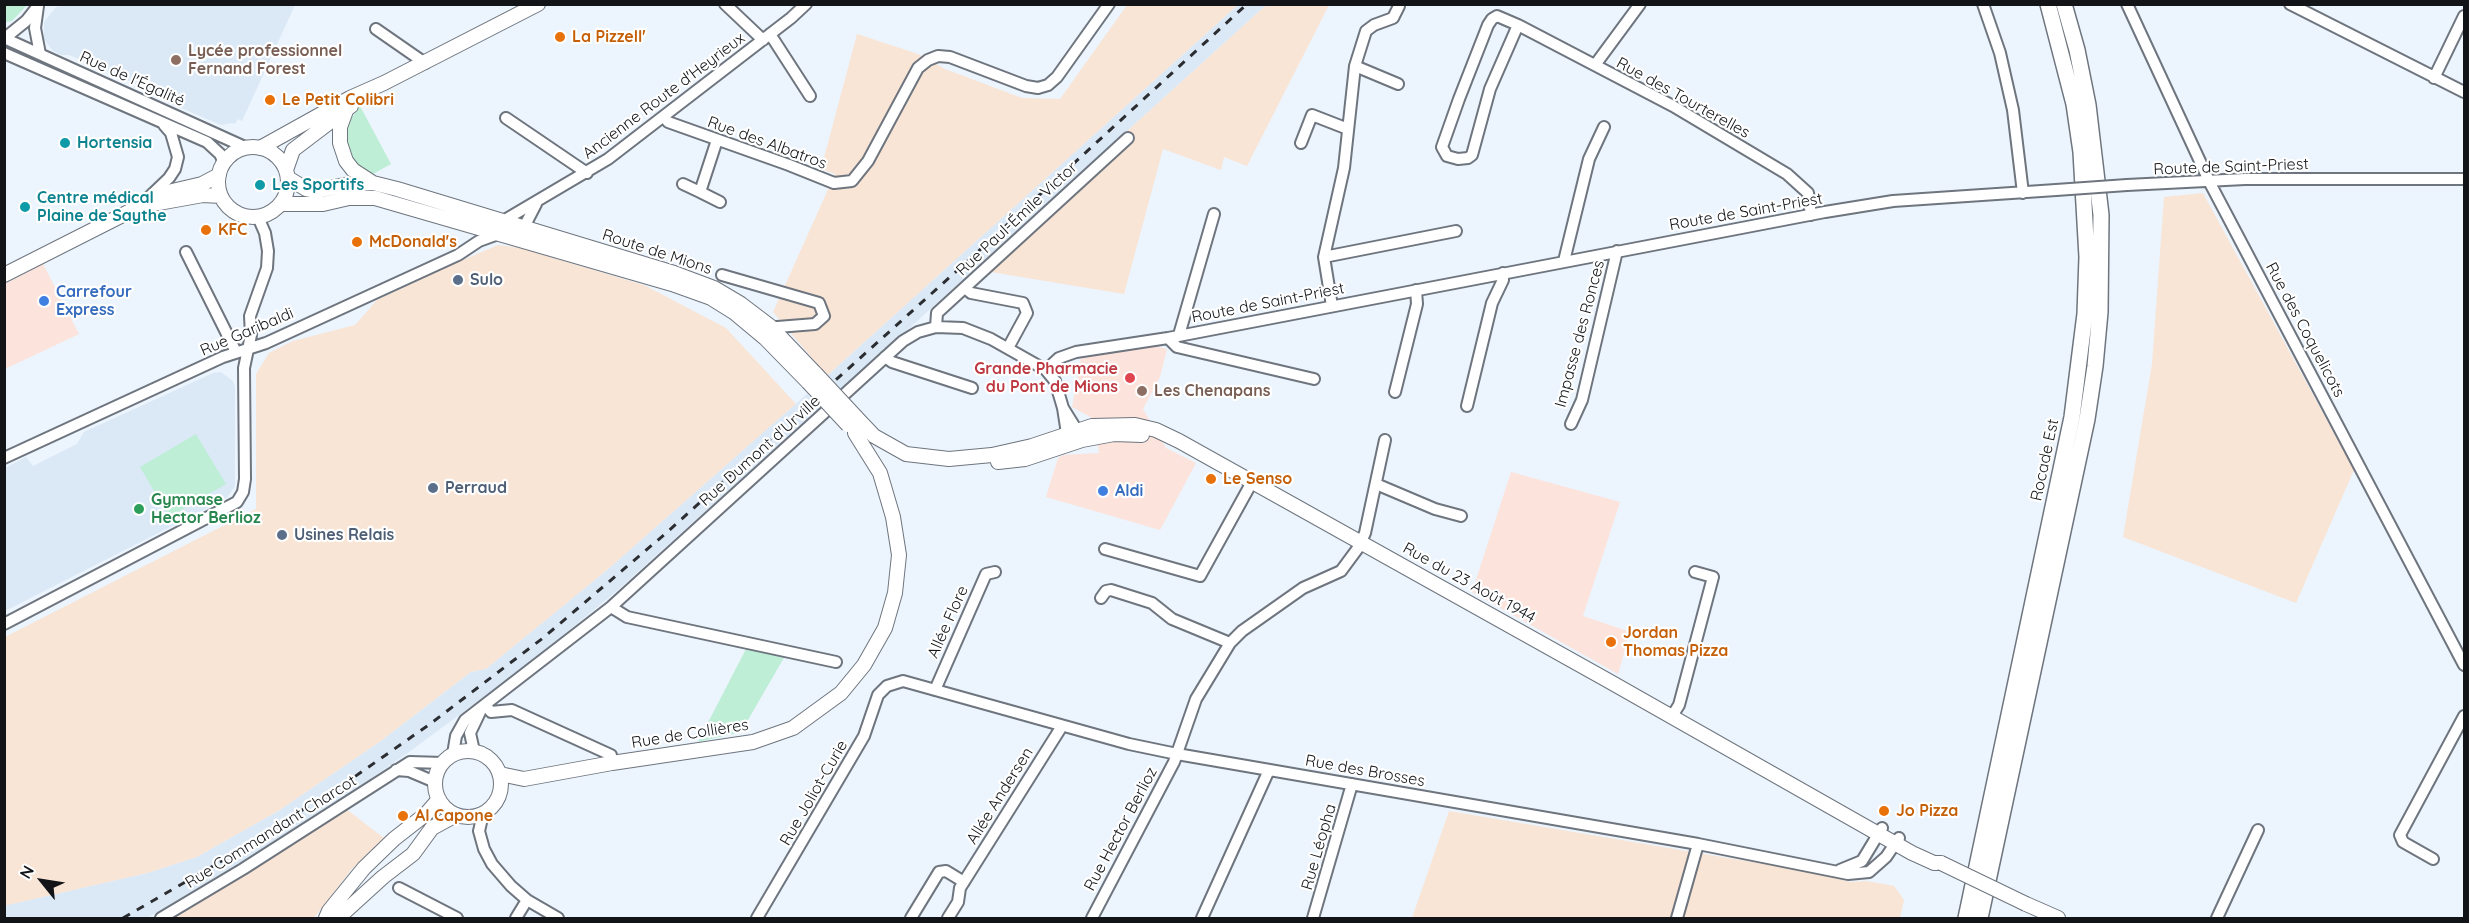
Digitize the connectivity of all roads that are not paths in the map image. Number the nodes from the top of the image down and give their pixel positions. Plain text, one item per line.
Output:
1 (538, 4) edge
2 (725, 4) edge
3 (806, 4) edge
4 (1108, 4) edge
5 (1640, 4) edge
6 (1983, 4) edge
7 (2048, 4) edge
8 (2064, 4) edge
9 (2127, 4) edge
10 (2290, 4) edge
11 (39, 5) edge
12 (1399, 6) dead end
13 (2464, 16) edge
14 (1518, 26) junction
15 (376, 29) dead end
16 (767, 37) junction
17 (5, 38) edge
18 (4, 53) edge
19 (40, 54) junction
20 (425, 63) junction
21 (1595, 65) junction
22 (1355, 66) junction
23 (2434, 78) junction
24 (384, 83) junction
25 (1398, 84) dead end
26 (2464, 92) edge
27 (810, 96) dead end
28 (347, 108) junction
29 (664, 117) junction
30 (506, 118) dead end
31 (162, 123) junction
32 (1604, 127) dead end
33 (1348, 129) junction
34 (1128, 138) dead end
35 (717, 140) junction
36 (1301, 143) dead end
37 (254, 148) junction
38 (222, 169) junction
39 (587, 173) junction
40 (287, 174) junction
41 (2464, 179) edge
42 (2209, 180) junction
43 (373, 183) junction
44 (683, 184) dead end
45 (700, 192) junction
46 (2023, 193) junction
47 (221, 196) junction
48 (720, 202) dead end
49 (280, 204) junction
50 (536, 204) junction
51 (139, 207) junction
52 (1214, 214) dead end
53 (1811, 215) junction
54 (258, 217) junction
55 (502, 227) junction
56 (1456, 231) dead end
57 (521, 232) junction
58 (1617, 251) junction
59 (186, 252) dead end
60 (1324, 257) junction
61 (1564, 261) junction
62 (1503, 273) junction
63 (4, 275) edge
64 (722, 275) dead end
65 (965, 288) junction
66 (1416, 290) junction
67 (1332, 306) junction
68 (936, 327) junction
69 (763, 328) junction
70 (1173, 337) junction
71 (249, 348) junction
72 (1008, 348) junction
73 (236, 352) junction
74 (885, 357) junction
75 (1047, 369) junction
76 (1314, 379) dead end
77 (972, 388) dead end
78 (1395, 392) dead end
79 (1467, 406) dead end
80 (1571, 424) dead end
81 (853, 425) junction
82 (1074, 437) junction
83 (1385, 440) dead end
84 (4, 458) edge
85 (1252, 482) junction
86 (1376, 484) junction
87 (1461, 516) dead end
88 (1361, 542) junction
89 (1105, 549) dead end
90 (994, 572) dead end
91 (1695, 572) dead end
92 (1101, 598) dead end
93 (611, 607) junction
94 (4, 624) edge
95 (1230, 643) junction
96 (836, 662) dead end
97 (2464, 665) edge
98 (893, 683) joint
99 (935, 690) junction
100 (484, 707) junction
101 (1672, 716) junction
102 (2464, 716) edge
103 (1062, 726) junction
104 (474, 751) junction
105 (1177, 754) junction
106 (448, 759) junction
107 (612, 763) junction
108 (396, 770) junction
109 (1269, 771) junction
110 (500, 774) junction
111 (435, 782) junction
112 (1352, 783) junction
113 (439, 799) junction
114 (483, 814) junction
115 (456, 815) junction
116 (2258, 830) dead end
117 (1880, 831) junction
118 (1897, 841) junction
119 (1698, 844) junction
120 (2433, 859) dead end
121 (1838, 871) junction
122 (964, 882) junction
123 (399, 888) dead end
124 (527, 900) junction
125 (160, 918) edge
126 (326, 918) edge
127 (338, 918) edge
128 (457, 918) edge
129 (516, 918) edge
130 (558, 918) edge
131 (757, 918) edge
132 (911, 918) edge
133 (948, 918) edge
134 (1092, 918) edge
135 (1202, 918) edge
136 (1313, 918) edge
137 (1677, 918) edge
138 (1966, 918) edge
139 (1980, 918) edge
140 (2058, 918) edge
141 (2217, 918) edge

1 - 20 main road
2 - 16 street
3 - 16 street, Ancienne Route d'Heyrieux
4 - 35 street, Rue des Albatros
5 - 21 street
6 - 46 street
7 - 138 highway, Rocade Est
8 - 139 highway, Rocade Est
9 - 42 street, Rue des Coquelicots
10 - 23 street
11 - 17 street
11 - 19 street
12 - 22 street
13 - 23 street
14 - 14 street, Rue des Tourterelles
14 - 21 street, Rue des Tourterelles
15 - 20 street
16 - 27 street
16 - 29 street, Ancienne Route d'Heyrieux
17 - 19 street, Rue de l'Égalité
18 - 31 street, Rue de l'Égalité
19 - 37 street, Rue de l'Égalité
20 - 24 main road
21 - 53 street, Rue des Tourterelles
22 - 25 street
22 - 33 street
23 - 26 street
24 - 28 main road
24 - 37 main road
28 - 40 main road
28 - 43 main road, Route de Mions
29 - 35 street, Rue des Albatros
29 - 39 street, Ancienne Route d'Heyrieux
30 - 39 street
31 - 38 street, Rue de l'Égalité
31 - 51 street, Rue de l'Égalité
32 - 61 street
33 - 36 street
33 - 60 street
34 - 65 street, Rue Paul-Émile Victor
35 - 45 street
37 - 38 main road
37 - 40 main road
38 - 47 main road
38 - 51 main road
39 - 50 street, Ancienne Route d'Heyrieux
40 - 43 main road, Route de Mions
40 - 49 main road
41 - 42 street, Route de Saint-Priest
42 - 46 street, Route de Saint-Priest, bridge
42 - 97 street, Rue des Coquelicots
43 - 55 main road, Route de Mions
44 - 45 street
45 - 48 street
46 - 53 street, Route de Saint-Priest
47 - 51 main road
47 - 54 main road
49 - 54 main road
49 - 55 main road, Route de Mions
50 - 55 street, Ancienne Route d'Heyrieux
50 - 57 street
51 - 63 main road
52 - 70 street
53 - 58 street, Route de Saint-Priest
54 - 71 street
55 - 57 main road, Route de Mions
55 - 71 street, Rue Garibaldi
56 - 60 street
57 - 69 main road, Route de Mions
58 - 61 street, Route de Saint-Priest
58 - 80 street, Impasse des Ronces
59 - 73 street
60 - 67 street
61 - 62 street, Route de Saint-Priest
62 - 66 street, Route de Saint-Priest
62 - 79 street
64 - 69 street
65 - 68 street, Rue Paul-Émile Victor
65 - 72 street
66 - 67 street, Route de Saint-Priest
66 - 78 street
67 - 70 street, Route de Saint-Priest
68 - 72 street, Rue Dumont d'Urville
68 - 74 street, Rue Dumont d'Urville
69 - 81 main road, Route de Mions, bridge
70 - 75 street, Route de Saint-Priest
70 - 76 street
71 - 73 street, Rue Garibaldi
71 - 94 street
72 - 75 street, Rue Dumont d'Urville
73 - 84 street, Rue Garibaldi
74 - 77 street
74 - 93 street, Rue Dumont d'Urville
75 - 82 street
81 - 82 main road, Rue du 23 Août 1944
81 - 107 main road, Rue de Collières
82 - 85 main road, Rue du 23 Août 1944
83 - 86 street
85 - 88 main road, Rue du 23 Août 1944
85 - 89 street
86 - 87 street
86 - 88 street
88 - 95 street
88 - 101 main road, Rue du 23 Août 1944
90 - 99 street, Allée Flore
91 - 101 street
92 - 95 street
93 - 96 street
93 - 100 street, Rue Dumont d'Urville
95 - 105 street, Rue Hector Berlioz
98 - 99 street, Rue des Brosses
98 - 131 street, Rue Joliot-Curie
99 - 103 street, Rue des Brosses
100 - 104 street, Rue Dumont d'Urville
100 - 106 street, Rue Dumont d'Urville
100 - 107 street
101 - 117 main road, Rue du 23 Août 1944
102 - 120 street
103 - 105 street, Rue des Brosses
103 - 122 street, Allée Andersen
104 - 106 main road
104 - 110 main road
105 - 109 street, Rue des Brosses
105 - 134 street, Rue Hector Berlioz
106 - 108 street, Rue Commandant Charcot
106 - 111 main road
107 - 110 main road, Rue de Collières
108 - 111 street
108 - 125 street, Rue Commandant Charcot
109 - 112 street, Rue des Brosses
109 - 135 street
110 - 114 main road
111 - 113 main road
112 - 119 street, Rue des Brosses
112 - 136 street, Rue Léopha
113 - 115 main road
113 - 126 main road
114 - 115 main road
114 - 124 street
115 - 127 main road
116 - 141 street
117 - 118 main road, Rue du 23 Août 1944
117 - 121 street
118 - 121 street, Rue des Brosses
118 - 140 main road, Rue du 23 Août 1944, bridge
119 - 121 street, Rue des Brosses
119 - 137 street
122 - 132 street
122 - 133 street, Allée Andersen
123 - 128 street
124 - 129 street
124 - 130 street

